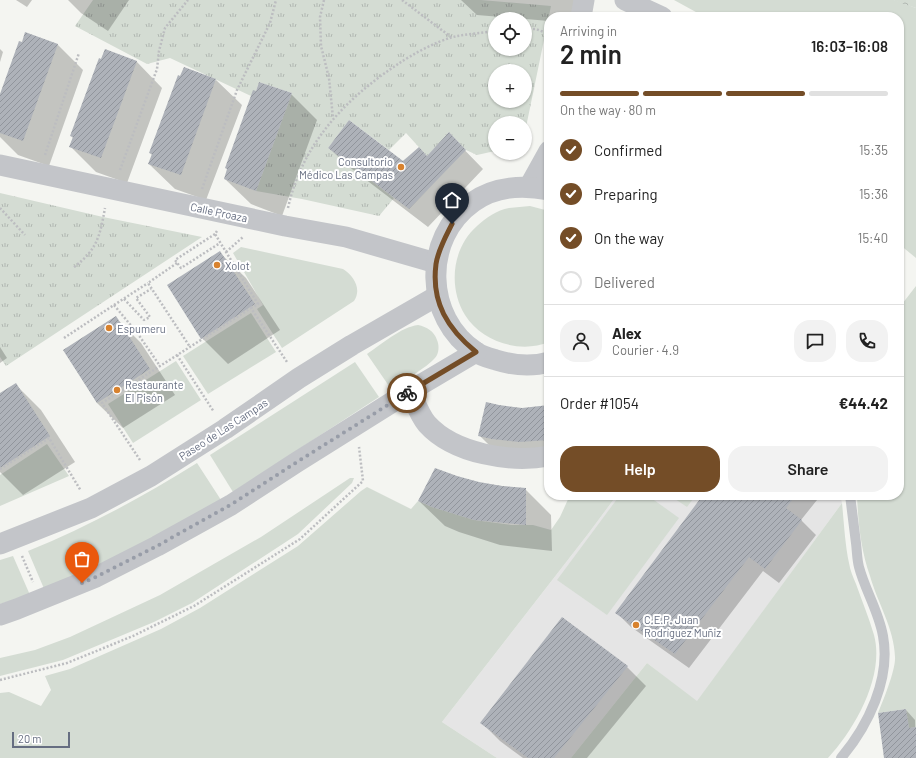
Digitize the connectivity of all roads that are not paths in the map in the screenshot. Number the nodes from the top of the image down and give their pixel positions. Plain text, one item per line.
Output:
1 (584, 0) edge
2 (626, 0) edge
3 (582, 12) edge
4 (651, 12) edge
5 (0, 165) edge
6 (544, 170) edge
7 (539, 189) edge
8 (436, 263) junction
9 (437, 296) junction
10 (476, 352) junction
11 (544, 364) edge
12 (410, 391) junction
13 (544, 456) edge
14 (851, 500) edge
15 (8, 541) edge
16 (0, 614) edge
17 (841, 758) edge

1 - 3 street
2 - 4 street
5 - 8 street, Calle Proaza
6 - 7 street
7 - 8 street
8 - 9 street
9 - 10 street
9 - 15 street, Paseo de Las Campas
10 - 11 street
10 - 12 street
12 - 13 street
12 - 16 street
14 - 17 lane

